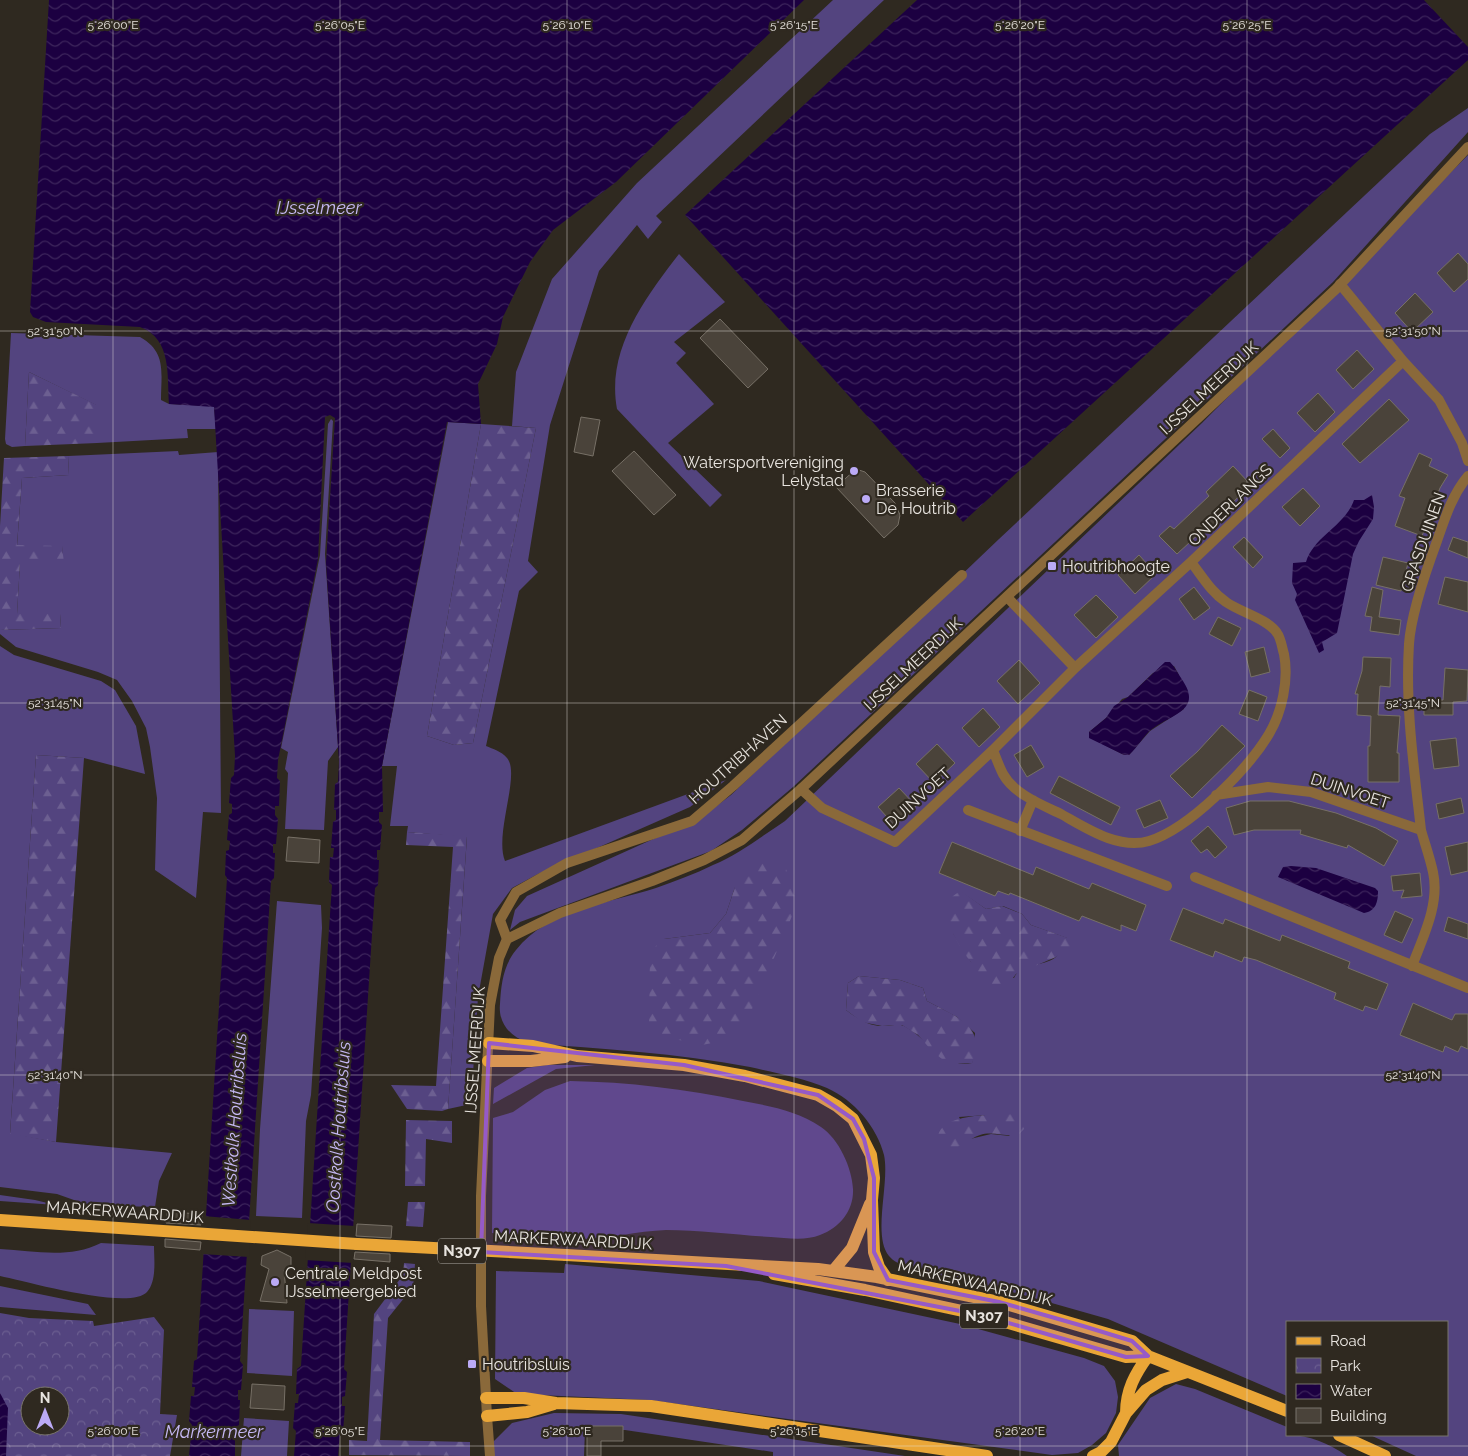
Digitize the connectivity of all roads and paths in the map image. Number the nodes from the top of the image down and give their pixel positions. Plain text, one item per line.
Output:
1 (1468, 147) edge
2 (1340, 284) junction
3 (1403, 361) junction
4 (1468, 461) edge
5 (1468, 476) edge
6 (1192, 562) junction
7 (962, 575) dead end
8 (1007, 597) junction
9 (1075, 668) junction
10 (993, 750) junction
11 (801, 789) junction
12 (1216, 795) junction
13 (1033, 800) junction
14 (968, 810) dead end
15 (1420, 830) junction
16 (1020, 831) junction
17 (1195, 877) dead end
18 (1167, 886) dead end
19 (507, 939) junction
20 (1412, 966) junction
21 (1468, 988) edge
22 (489, 1043) junction
23 (577, 1056) junction
24 (488, 1061) junction
25 (872, 1200) junction
26 (0, 1220) edge
27 (726, 1266) junction
28 (833, 1271) junction
29 (888, 1280) junction
30 (1148, 1356) junction
31 (1187, 1372) junction
32 (486, 1398) junction
33 (556, 1403) junction
34 (1286, 1411) edge
35 (1126, 1414) junction
36 (487, 1416) junction
37 (1341, 1436) edge
38 (1099, 1455) edge
39 (490, 1456) edge
40 (987, 1456) edge
41 (1385, 1456) edge

1 - 2 street, IJSSELMEERDIJK
2 - 3 street
2 - 8 street, IJSSELMEERDIJK
3 - 4 street
3 - 6 street, ONDERLANGS
5 - 15 street, GRASDUINEN
6 - 9 street, ONDERLANGS
6 - 12 street
7 - 19 street, HOUTRIBHAVEN
8 - 9 street
8 - 11 street, IJSSELMEERDIJK
9 - 10 street, ONDERLANGS
10 - 11 street, DUINVOET
10 - 13 street
11 - 19 street, IJSSELMEERDIJK
12 - 13 street
12 - 15 street, DUINVOET
13 - 16 street
14 - 16 street
15 - 20 street
16 - 18 street
17 - 20 street
19 - 22 street, IJSSELMEERDIJK
20 - 21 street
22 - 23 main road
22 - 24 street, IJSSELMEERDIJK
23 - 24 main road
23 - 25 main road
24 - 32 street, IJSSELMEERDIJK
25 - 28 main road
25 - 29 main road
26 - 27 main road, MARKERWAARDDIJK / N307, bridge
27 - 28 main road, MARKERWAARDDIJK / N307
27 - 30 main road, MARKERWAARDDIJK / N307
28 - 29 main road, MARKERWAARDDIJK / N307
29 - 30 main road, MARKERWAARDDIJK / N307
30 - 31 main road, MARKERWAARDDIJK / N307
30 - 35 main road
31 - 34 main road, MARKERWAARDDIJK / N307
31 - 35 main road
32 - 33 main road
32 - 36 street, IJSSELMEERDIJK
33 - 36 main road
33 - 40 main road
35 - 38 main road
36 - 39 street, IJSSELMEERDIJK
37 - 41 main road

